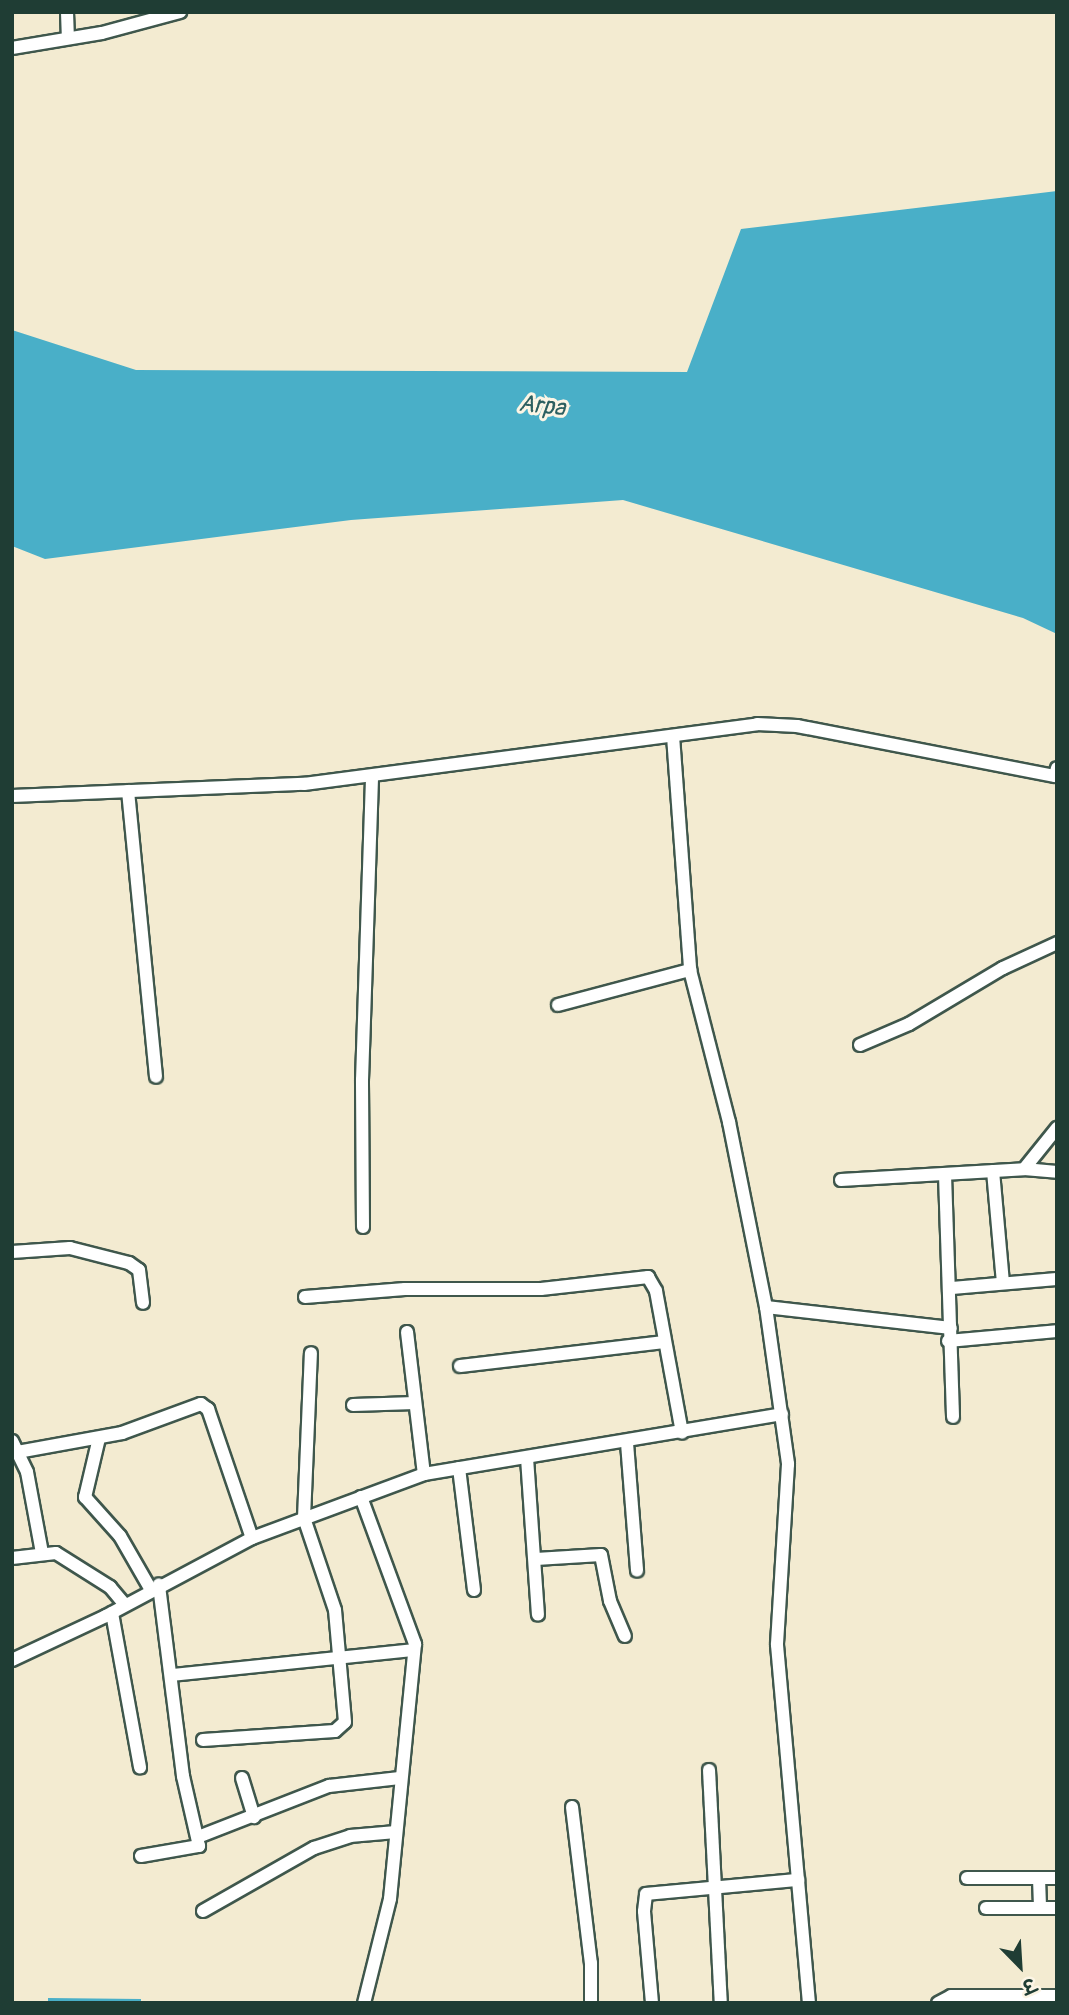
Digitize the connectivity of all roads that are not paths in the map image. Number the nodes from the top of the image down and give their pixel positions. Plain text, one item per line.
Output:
1 (67, 12) edge
2 (180, 12) edge
3 (68, 38) junction
4 (12, 48) edge
5 (673, 736) junction
6 (1056, 773) edge
7 (372, 776) junction
8 (128, 791) junction
9 (12, 796) edge
10 (1057, 943) edge
11 (690, 970) junction
12 (558, 1006) dead end
13 (860, 1045) dead end
14 (156, 1077) dead end
15 (1057, 1128) edge
16 (1024, 1169) junction
17 (993, 1171) junction
18 (1057, 1172) edge
19 (945, 1175) junction
20 (841, 1180) dead end
21 (363, 1227) dead end
22 (12, 1252) edge
23 (1057, 1279) edge
24 (1003, 1283) junction
25 (952, 1288) junction
26 (305, 1297) dead end
27 (144, 1303) dead end
28 (766, 1307) junction
29 (951, 1328) junction
30 (1057, 1331) edge
31 (407, 1332) dead end
32 (948, 1341) junction
33 (665, 1342) junction
34 (311, 1353) dead end
35 (460, 1366) dead end
36 (415, 1403) junction
37 (353, 1405) dead end
38 (782, 1414) junction
39 (953, 1417) dead end
40 (682, 1433) junction
41 (99, 1438) junction
42 (626, 1443) junction
43 (14, 1449) edge
44 (527, 1458) junction
45 (459, 1468) junction
46 (424, 1474) junction
47 (361, 1497) junction
48 (304, 1518) junction
49 (252, 1538) junction
50 (42, 1553) junction
51 (12, 1558) edge
52 (536, 1559) junction
53 (637, 1571) dead end
54 (155, 1588) junction
55 (474, 1590) dead end
56 (125, 1605) junction
57 (111, 1613) junction
58 (538, 1615) dead end
59 (625, 1636) dead end
60 (414, 1650) junction
61 (340, 1656) junction
62 (12, 1660) edge
63 (172, 1675) junction
64 (203, 1740) dead end
65 (140, 1767) dead end
66 (709, 1770) dead end
67 (242, 1778) dead end
68 (400, 1778) junction
69 (572, 1807) dead end
70 (254, 1817) junction
71 (396, 1832) junction
72 (198, 1837) junction
73 (141, 1856) dead end
74 (967, 1878) dead end
75 (1039, 1878) junction
76 (1057, 1878) edge
77 (798, 1880) junction
78 (715, 1885) junction
79 (986, 1908) dead end
80 (1040, 1908) junction
81 (1057, 1908) edge
82 (203, 1911) dead end
83 (1057, 1996) edge
84 (1012, 1999) edge
85 (364, 2003) edge
86 (591, 2003) edge
87 (652, 2003) edge
88 (721, 2003) edge
89 (809, 2003) edge
90 (938, 2003) edge

1 - 3 street
2 - 3 street
3 - 4 street
5 - 6 street
5 - 7 street
5 - 11 street
7 - 8 street
7 - 21 street
8 - 9 street
8 - 14 street
10 - 13 street
11 - 12 street
11 - 28 street
15 - 16 street
16 - 17 street
16 - 18 street
17 - 19 street
17 - 24 street
19 - 20 street
19 - 25 street
22 - 27 street
23 - 24 street
24 - 25 street
25 - 29 street
26 - 33 street
28 - 29 street
28 - 38 street
29 - 32 street
30 - 32 street
31 - 36 street
32 - 39 street
33 - 35 street
33 - 40 street
34 - 48 street
36 - 37 street
36 - 46 street
38 - 40 street
38 - 77 street
40 - 42 street
41 - 43 street
41 - 49 street
41 - 54 street
42 - 44 street
42 - 53 street
43 - 50 street
44 - 45 street
44 - 52 street
45 - 46 street
45 - 55 street
46 - 47 street
47 - 48 street
47 - 60 street
48 - 49 street
48 - 61 street
49 - 54 street
50 - 51 street
50 - 56 street
52 - 58 street
52 - 59 street
54 - 56 street
54 - 63 street
56 - 57 street
57 - 62 street
57 - 65 street
60 - 61 street
60 - 68 street
61 - 63 street
61 - 64 street
63 - 72 street
66 - 78 street
67 - 70 street
68 - 70 street
68 - 71 street
69 - 86 street
70 - 72 street
71 - 82 street
71 - 85 street
72 - 73 street
74 - 75 street
75 - 76 street
75 - 80 street
77 - 78 street
77 - 89 street
78 - 87 street
78 - 88 street
79 - 80 street
80 - 81 street
83 - 84 street
84 - 90 street

